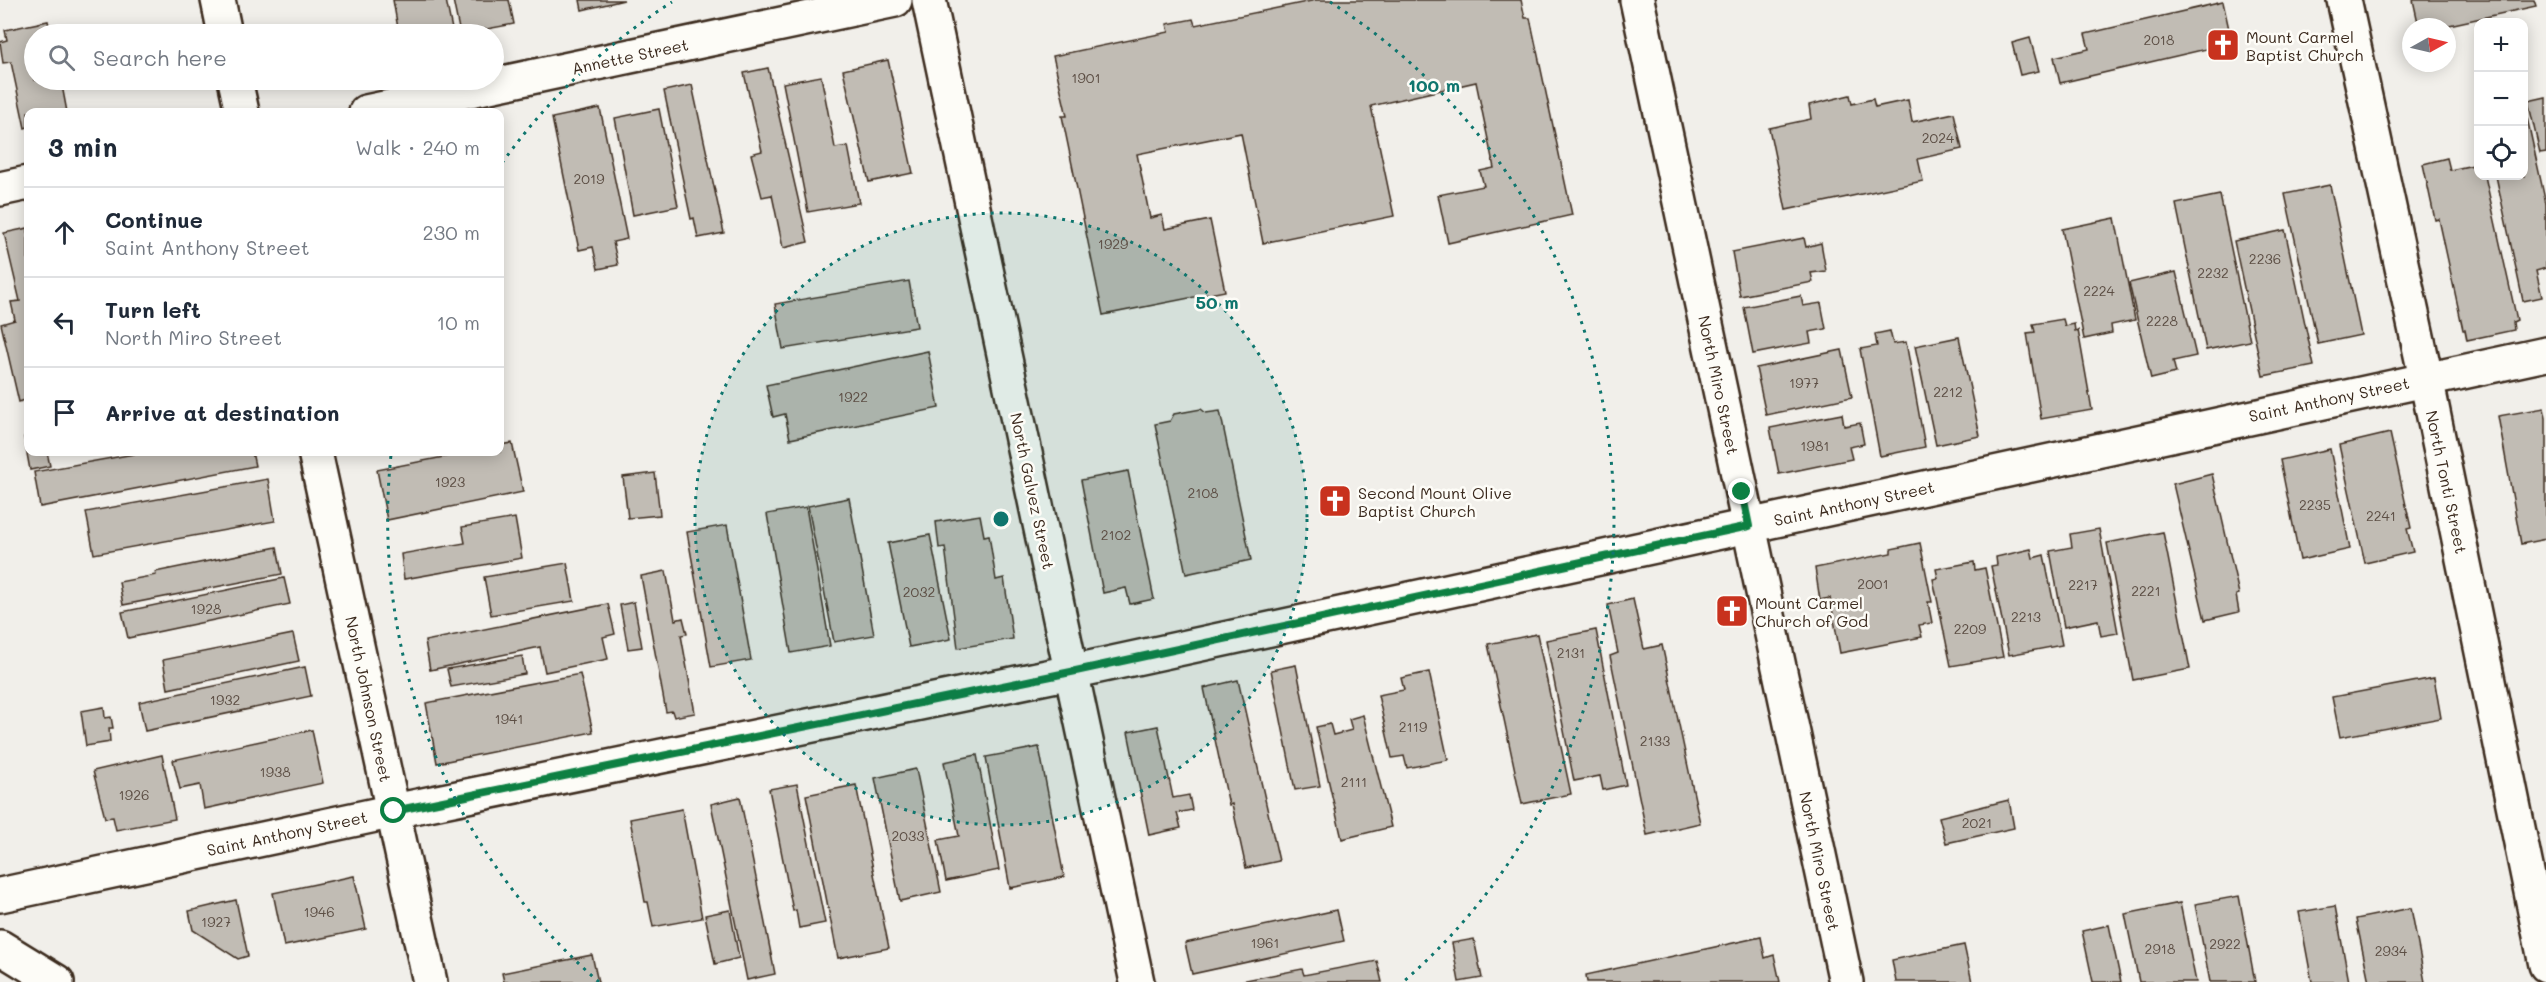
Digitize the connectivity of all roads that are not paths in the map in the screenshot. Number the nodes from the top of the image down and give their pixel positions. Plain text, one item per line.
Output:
1 (218, 0) edge
2 (895, 0) edge
3 (929, 0) edge
4 (1637, 0) edge
5 (2344, 0) edge
6 (223, 24) edge
7 (504, 83) edge
8 (237, 90) edge
9 (470, 90) edge
10 (241, 108) edge
11 (385, 108) edge
12 (24, 184) edge
13 (0, 189) edge
14 (2546, 354) edge
15 (2426, 378) junction
16 (316, 456) edge
17 (1749, 526) junction
18 (1071, 672) junction
19 (394, 811) junction
20 (0, 895) edge
21 (0, 947) edge
22 (2546, 965) edge
23 (57, 982) edge
24 (430, 982) edge
25 (1137, 982) edge
26 (1846, 982) edge

1 - 6 main road
2 - 7 main road, Annette Street
3 - 18 main road, North Galvez Street
4 - 17 main road, North Miro Street
5 - 15 main road, North Tonti Street
8 - 10 main road
9 - 11 main road, Annette Street
12 - 13 main road
14 - 15 main road, Saint Anthony Street
15 - 17 main road, Saint Anthony Street
15 - 22 main road, North Tonti Street
16 - 19 main road, North Johnson Street
17 - 18 main road, Saint Anthony Street
17 - 26 main road, North Miro Street
18 - 19 main road, Saint Anthony Street
18 - 25 main road, North Galvez Street
19 - 20 main road, Saint Anthony Street
19 - 24 main road, North Johnson Street
21 - 23 main road

